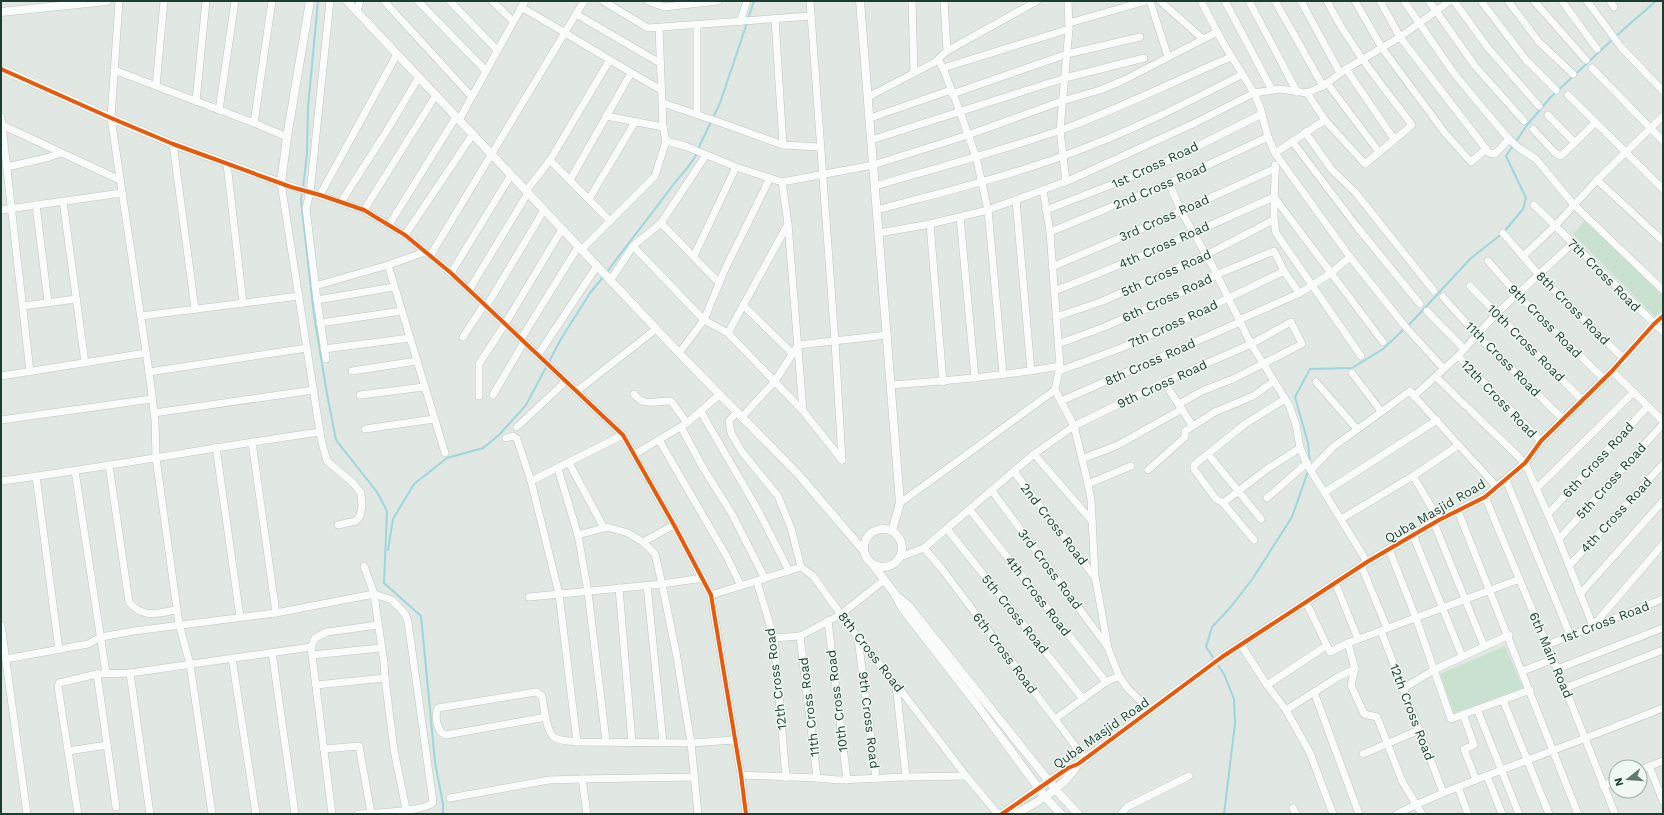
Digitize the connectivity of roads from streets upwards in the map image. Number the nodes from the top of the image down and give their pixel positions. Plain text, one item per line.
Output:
1 (107, 1) edge
2 (119, 1) edge
3 (164, 1) edge
4 (206, 1) edge
5 (235, 1) edge
6 (272, 1) edge
7 (310, 1) edge
8 (330, 1) edge
9 (347, 1) edge
10 (360, 1) edge
11 (384, 1) edge
12 (418, 1) edge
13 (450, 1) edge
14 (492, 1) edge
15 (584, 1) edge
16 (603, 1) edge
17 (648, 1) edge
18 (718, 1) edge
19 (747, 1) edge
20 (810, 1) edge
21 (860, 1) edge
22 (912, 1) edge
23 (944, 1) edge
24 (1037, 1) edge
25 (1068, 1) edge
26 (1146, 1) edge
27 (1150, 1) edge
28 (1160, 1) edge
29 (1200, 1) edge
30 (1225, 1) edge
31 (1249, 1) edge
32 (1275, 1) edge
33 (1301, 1) edge
34 (1327, 1) edge
35 (1355, 1) edge
36 (1380, 1) edge
37 (1404, 1) edge
38 (1429, 1) edge
39 (1450, 1) edge
40 (1454, 1) edge
41 (1481, 1) edge
42 (1508, 1) edge
43 (1534, 1) edge
44 (1562, 1) edge
45 (1587, 1) edge
46 (523, 4) edge
47 (357, 11) junction
48 (1436, 11) junction
49 (1, 12) edge
50 (576, 14) junction
51 (811, 16) junction
52 (775, 19) junction
53 (512, 21) junction
54 (742, 22) junction
55 (1419, 23) junction
56 (697, 25) junction
57 (1069, 26) junction
58 (659, 28) junction
59 (1217, 32) junction
60 (565, 33) junction
61 (1140, 37) dead end
62 (1400, 37) junction
63 (1203, 39) junction
64 (1382, 48) junction
65 (497, 50) junction
66 (1597, 50) dead end
67 (947, 52) junction
68 (397, 54) junction
69 (1067, 54) junction
70 (1168, 57) junction
71 (1231, 57) junction
72 (1144, 58) dead end
73 (1364, 59) junction
74 (938, 60) junction
75 (1586, 60) dead end
76 (609, 61) junction
77 (660, 63) junction
78 (943, 68) junction
79 (1592, 68) dead end
80 (1, 69) edge
81 (114, 70) junction
82 (486, 71) junction
83 (1343, 71) junction
84 (631, 73) junction
85 (914, 73) junction
86 (1572, 74) dead end
87 (1242, 75) junction
88 (419, 77) junction
89 (1065, 78) junction
90 (1325, 84) junction
91 (156, 86) junction
92 (662, 90) junction
93 (1272, 90) junction
94 (1556, 90) dead end
95 (1663, 91) edge
96 (951, 92) junction
97 (1297, 92) junction
98 (1254, 94) junction
99 (1307, 94) junction
100 (436, 95) junction
101 (1568, 95) dead end
102 (472, 97) junction
103 (868, 97) junction
104 (196, 101) junction
105 (1062, 101) junction
106 (663, 103) junction
107 (1539, 106) dead end
108 (219, 110) junction
109 (960, 112) junction
110 (1262, 114) junction
111 (700, 115) junction
112 (1548, 115) dead end
113 (606, 116) junction
114 (1663, 116) edge
115 (1, 117) edge
116 (111, 118) junction
117 (457, 118) junction
118 (870, 118) junction
119 (1325, 120) junction
120 (1524, 121) dead end
121 (635, 122) junction
122 (254, 123) junction
123 (1595, 123) junction
124 (2, 125) junction
125 (663, 127) junction
126 (1533, 129) dead end
127 (1649, 129) junction
128 (1060, 130) junction
129 (1305, 132) junction
130 (473, 134) junction
131 (968, 135) junction
132 (287, 137) junction
133 (1268, 137) junction
134 (1394, 139) junction
135 (871, 140) junction
136 (1510, 140) junction
137 (666, 141) junction
138 (1292, 141) junction
139 (1663, 141) edge
140 (1575, 143) junction
141 (173, 144) junction
142 (783, 146) junction
143 (820, 147) junction
144 (1486, 149) junction
145 (1379, 152) junction
146 (1626, 152) junction
147 (60, 153) junction
148 (1275, 153) junction
149 (491, 154) junction
150 (706, 155) junction
151 (976, 157) junction
152 (1063, 157) junction
153 (550, 160) junction
154 (227, 164) junction
155 (873, 165) junction
156 (7, 167) junction
157 (736, 167) junction
158 (1276, 168) junction
159 (511, 175) junction
160 (822, 175) junction
161 (770, 178) junction
162 (120, 180) junction
163 (570, 180) junction
164 (1597, 180) junction
165 (782, 182) junction
166 (982, 182) junction
167 (1066, 182) junction
168 (281, 184) junction
169 (1169, 184) junction
170 (875, 186) junction
171 (1663, 189) edge
172 (1043, 190) junction
173 (308, 192) junction
174 (527, 192) junction
175 (122, 193) junction
176 (320, 195) junction
177 (1274, 197) junction
178 (589, 199) junction
179 (1016, 200) junction
180 (63, 201) junction
181 (341, 202) junction
182 (36, 205) junction
183 (1574, 205) junction
184 (1534, 206) dead end
185 (12, 209) junction
186 (1, 210) edge
187 (364, 210) junction
188 (544, 210) junction
189 (877, 210) junction
190 (988, 210) junction
191 (1046, 210) junction
192 (1181, 211) junction
193 (960, 217) junction
194 (1273, 220) junction
195 (610, 221) junction
196 (661, 223) junction
197 (788, 224) junction
198 (930, 224) junction
199 (389, 225) junction
200 (1555, 226) junction
201 (562, 229) junction
202 (1050, 232) junction
203 (1193, 232) junction
204 (879, 233) junction
205 (1503, 233) dead end
206 (405, 235) junction
207 (1663, 241) edge
208 (1573, 243) junction
209 (634, 246) junction
210 (580, 248) junction
211 (427, 254) junction
212 (1206, 255) junction
213 (694, 256) junction
214 (1523, 256) junction
215 (1350, 257) junction
216 (1488, 261) dead end
217 (388, 265) junction
218 (1052, 267) junction
219 (598, 268) junction
220 (1284, 271) junction
221 (451, 273) junction
222 (1331, 273) junction
223 (1216, 275) junction
224 (1539, 275) junction
225 (609, 280) junction
226 (719, 284) junction
227 (1312, 285) junction
228 (315, 286) junction
229 (1470, 286) dead end
230 (394, 287) junction
231 (469, 290) junction
232 (1663, 290) edge
233 (1054, 291) junction
234 (1434, 291) dead end
235 (1299, 293) junction
236 (1518, 295) junction
237 (299, 296) junction
238 (1444, 297) dead end
239 (1228, 298) junction
240 (76, 299) junction
241 (317, 300) junction
242 (48, 302) junction
243 (243, 303) junction
244 (1420, 304) dead end
245 (743, 305) junction
246 (22, 306) junction
247 (485, 306) junction
248 (195, 309) junction
249 (402, 311) junction
250 (1427, 311) dead end
251 (1496, 314) junction
252 (141, 316) junction
253 (1663, 316) edge
254 (1056, 317) junction
255 (704, 320) junction
256 (1240, 321) junction
257 (320, 323) junction
258 (505, 324) junction
259 (1654, 324) junction
260 (656, 329) junction
261 (1663, 332) edge
262 (728, 333) junction
263 (887, 335) junction
264 (1476, 335) junction
265 (463, 337) dead end
266 (410, 338) junction
267 (523, 341) junction
268 (835, 342) junction
269 (1383, 342) dead end
270 (1058, 344) junction
271 (1251, 344) junction
272 (798, 345) junction
273 (307, 348) junction
274 (1464, 349) junction
275 (324, 350) junction
276 (146, 353) junction
277 (679, 354) junction
278 (792, 354) junction
279 (540, 356) junction
280 (1361, 356) dead end
281 (1458, 356) junction
282 (326, 359) dead end
283 (1624, 359) junction
284 (417, 361) junction
285 (85, 363) junction
286 (1263, 364) junction
287 (1060, 368) junction
288 (1443, 368) junction
289 (352, 371) dead end
290 (1031, 371) junction
291 (1612, 371) junction
292 (30, 372) junction
293 (149, 372) junction
294 (1352, 373) dead end
295 (1003, 374) junction
296 (1, 376) edge
297 (1436, 377) junction
298 (975, 378) junction
299 (1604, 379) junction
300 (566, 381) junction
301 (775, 381) junction
302 (1274, 381) junction
303 (943, 382) junction
304 (1164, 382) junction
305 (1316, 382) dead end
306 (891, 385) junction
307 (424, 387) junction
308 (314, 390) junction
309 (1054, 390) junction
310 (577, 391) junction
311 (1634, 392) junction
312 (634, 394) dead end
313 (360, 395) dead end
314 (492, 395) dead end
315 (719, 395) junction
316 (479, 396) dead end
317 (1414, 396) junction
318 (152, 400) junction
319 (1285, 400) junction
320 (1582, 400) junction
321 (1061, 401) junction
322 (1648, 406) junction
323 (1181, 407) junction
324 (1381, 411) junction
325 (701, 412) junction
326 (804, 412) junction
327 (154, 413) junction
328 (739, 415) junction
329 (434, 419) junction
330 (1, 420) edge
331 (1437, 420) junction
332 (1564, 420) junction
333 (1663, 421) edge
334 (1663, 424) edge
335 (684, 425) junction
336 (1192, 425) junction
337 (1074, 426) junction
338 (517, 427) dead end
339 (365, 429) dead end
340 (1357, 429) junction
341 (320, 432) junction
342 (623, 435) junction
343 (506, 438) dead end
344 (660, 440) junction
345 (1541, 441) junction
346 (252, 442) junction
347 (1459, 445) junction
348 (216, 447) junction
349 (1300, 448) junction
350 (445, 453) dead end
351 (635, 454) junction
352 (1034, 454) junction
353 (1208, 454) junction
354 (156, 458) junction
355 (1082, 459) junction
356 (569, 463) junction
357 (1525, 463) junction
358 (1663, 464) edge
359 (109, 465) junction
360 (1131, 466) dead end
361 (1309, 467) junction
362 (558, 469) junction
363 (1148, 470) dead end
364 (75, 471) junction
365 (1014, 472) junction
366 (36, 476) junction
367 (1413, 476) junction
368 (1506, 480) junction
369 (1, 481) edge
370 (531, 481) junction
371 (1088, 484) junction
372 (1497, 487) junction
373 (1537, 488) junction
374 (1238, 490) junction
375 (992, 491) junction
376 (1325, 492) junction
377 (1485, 497) junction
378 (1267, 498) dead end
379 (1663, 501) edge
380 (900, 502) junction
381 (1223, 503) junction
382 (970, 510) junction
383 (1458, 510) junction
384 (1548, 514) junction
385 (1262, 519) dead end
386 (1341, 519) junction
387 (1092, 521) junction
388 (1436, 522) junction
389 (338, 525) dead end
390 (674, 525) junction
391 (604, 528) junction
392 (947, 529) junction
393 (892, 531) junction
394 (578, 535) junction
395 (1412, 536) junction
396 (1559, 538) junction
397 (1254, 540) dead end
398 (642, 542) junction
399 (1663, 544) edge
400 (924, 548) junction
401 (1389, 549) junction
402 (863, 550) junction
403 (900, 556) junction
404 (1364, 563) junction
405 (873, 565) junction
406 (364, 566) dead end
407 (1569, 566) junction
408 (800, 567) junction
409 (789, 571) junction
410 (1094, 576) junction
411 (703, 578) junction
412 (765, 579) junction
413 (1520, 579) junction
414 (884, 580) junction
415 (757, 582) junction
416 (1335, 582) junction
417 (662, 584) junction
418 (647, 585) junction
419 (741, 586) junction
420 (619, 588) junction
421 (1491, 590) junction
422 (588, 592) junction
423 (374, 594) junction
424 (559, 594) junction
425 (895, 594) junction
426 (1580, 594) junction
427 (711, 595) junction
428 (529, 597) dead end
429 (1466, 599) junction
430 (1663, 599) edge
431 (1306, 602) junction
432 (1442, 608) junction
433 (177, 610) junction
434 (276, 613) junction
435 (840, 615) junction
436 (240, 617) junction
437 (1416, 618) junction
438 (828, 621) junction
439 (179, 624) junction
440 (1, 625) edge
441 (378, 625) junction
442 (1592, 626) junction
443 (1663, 628) edge
444 (1384, 630) junction
445 (1570, 635) junction
446 (800, 636) junction
447 (1509, 636) junction
448 (101, 637) junction
449 (774, 638) junction
450 (858, 638) junction
451 (1358, 640) junction
452 (1348, 643) junction
453 (1240, 645) junction
454 (1547, 645) junction
455 (1326, 646) junction
456 (1484, 646) junction
457 (310, 647) junction
458 (381, 648) junction
459 (1108, 648) junction
460 (59, 650) junction
461 (1663, 650) edge
462 (272, 652) junction
463 (312, 655) junction
464 (1462, 656) junction
465 (232, 658) junction
466 (1553, 658) junction
467 (6, 659) junction
468 (190, 664) junction
469 (1355, 669) junction
470 (1557, 669) junction
471 (1434, 670) junction
472 (1523, 671) junction
473 (106, 673) junction
474 (130, 673) junction
475 (97, 674) junction
476 (1119, 676) junction
477 (384, 678) junction
478 (1106, 682) junction
479 (896, 684) junction
480 (316, 685) junction
481 (1267, 685) junction
482 (1565, 688) junction
483 (1402, 689) junction
484 (1530, 690) junction
485 (1314, 692) junction
486 (1083, 699) junction
487 (1503, 700) junction
488 (1663, 708) edge
489 (1477, 709) junction
490 (1150, 710) junction
491 (1286, 710) junction
492 (1463, 714) junction
493 (546, 717) junction
494 (1055, 719) junction
495 (1419, 730) junction
496 (1586, 739) junction
497 (734, 740) junction
498 (577, 742) junction
499 (606, 742) junction
500 (632, 742) junction
501 (662, 742) junction
502 (691, 743) junction
503 (1387, 743) junction
504 (107, 745) junction
505 (324, 749) junction
506 (1553, 750) junction
507 (68, 751) junction
508 (1363, 754) dead end
509 (1085, 759) junction
510 (1527, 760) junction
511 (1663, 761) edge
512 (1078, 764) junction
513 (1650, 766) joint
514 (1502, 770) junction
515 (741, 775) junction
516 (966, 776) junction
517 (1189, 776) dead end
518 (1487, 776) junction
519 (694, 777) junction
520 (906, 777) junction
521 (582, 778) junction
522 (786, 778) junction
523 (817, 778) junction
524 (876, 778) junction
525 (847, 780) junction
526 (1476, 780) junction
527 (1049, 781) junction
528 (1608, 784) edge
529 (1603, 786) junction
530 (1458, 787) junction
531 (1039, 789) junction
532 (1056, 790) junction
533 (1443, 792) junction
534 (1045, 797) junction
535 (450, 798) dead end
536 (1663, 801) edge
537 (1417, 804) junction
538 (116, 807) dead end
539 (406, 812) edge
540 (371, 813) junction
541 (27, 814) edge
542 (78, 814) edge
543 (150, 814) edge
544 (212, 814) edge
545 (256, 814) edge
546 (295, 814) edge
547 (332, 814) edge
548 (358, 814) edge
549 (587, 814) edge
550 (698, 814) edge
551 (746, 814) edge
552 (998, 814) edge
553 (1002, 814) edge
554 (1016, 814) edge
555 (1062, 814) edge
556 (1078, 814) edge
557 (1121, 814) edge
558 (1333, 814) edge
559 (1359, 814) edge
560 (1398, 814) edge
561 (1422, 814) edge
562 (1468, 814) edge
563 (1502, 814) edge
564 (1519, 814) edge
565 (1548, 814) edge
566 (1578, 814) edge
567 (1615, 814) edge

1 - 49 street
2 - 81 street
3 - 91 street
4 - 104 street
5 - 108 street
6 - 122 street
7 - 132 street
8 - 173 street
9 - 47 street
10 - 47 street
11 - 102 street
12 - 82 street
13 - 65 street
14 - 53 street
15 - 50 street
16 - 58 street
17 - 18 street
19 - 54 street
20 - 51 street
21 - 103 street
22 - 85 street
23 - 67 street
24 - 67 street
25 - 57 street
26 - 57 street
27 - 70 street
28 - 63 street
29 - 59 street
30 - 93 street
31 - 97 street
32 - 90 street
33 - 83 street
34 - 73 street
35 - 64 street
36 - 62 street
37 - 55 street
38 - 48 street
39 - 48 street
40 - 107 street
41 - 94 street
42 - 86 street
43 - 75 street
44 - 66 street
45 - 95 street
46 - 53 street
46 - 60 street
47 - 68 street
48 - 55 street
48 - 120 street
50 - 60 street
50 - 77 street
51 - 52 street
51 - 143 street
52 - 54 street
52 - 142 street
53 - 65 street
54 - 56 street
55 - 62 street
55 - 136 street
56 - 58 street
56 - 111 street
57 - 69 street
57 - 78 street
58 - 77 street
59 - 63 street
59 - 71 street
60 - 76 street
60 - 149 street
61 - 69 street
62 - 64 street
62 - 144 street
63 - 70 street
64 - 73 street
64 - 144 street
65 - 82 street
67 - 74 street
68 - 88 street
68 - 176 street
69 - 89 street
69 - 96 street
70 - 105 street
71 - 87 street
71 - 128 street
72 - 89 street
73 - 83 street
73 - 134 street
74 - 78 street
74 - 85 street
76 - 84 street
76 - 153 street
77 - 92 street
78 - 96 street
79 - 127 street
80 - 116 street
81 - 91 street
81 - 116 street
82 - 102 street
83 - 90 street
83 - 134 street
84 - 92 street
84 - 113 street
85 - 103 street
87 - 98 street
87 - 152 street
88 - 100 street
88 - 181 street
89 - 105 street
89 - 109 street
90 - 99 street
90 - 145 street
91 - 104 street
92 - 106 street
93 - 97 street
93 - 98 street
96 - 109 street
96 - 118 street
97 - 99 street
98 - 110 street
98 - 167 street
99 - 119 street
100 - 117 street
100 - 187 street
101 - 123 street
102 - 117 street
103 - 118 street
104 - 108 street
105 - 128 street
105 - 131 street
106 - 111 street
106 - 125 street
108 - 122 street
109 - 131 street
109 - 135 street
110 - 133 street
110 - 191 street, 1st Cross Road
111 - 142 street
112 - 140 street
113 - 121 street
113 - 163 street
114 - 127 street
115 - 124 street
116 - 141 street
116 - 162 street
117 - 130 street
117 - 199 street
118 - 135 street
119 - 129 street
119 - 145 street
121 - 125 street
121 - 178 street
122 - 132 street
123 - 140 street
123 - 146 street
124 - 147 street
124 - 156 street
125 - 137 street
126 - 140 street
127 - 139 street
127 - 146 street
128 - 151 street
128 - 152 street
129 - 138 street
129 - 234 street
130 - 149 street
130 - 206 street
131 - 151 street
131 - 155 street
132 - 168 street
133 - 148 street
133 - 169 street, 2nd Cross Road
134 - 145 street
135 - 155 street
136 - 144 street
136 - 183 street
137 - 150 street
137 - 195 street
138 - 148 street
138 - 244 street
141 - 154 street
141 - 248 street
142 - 143 street
143 - 160 street
146 - 164 street
146 - 171 street
147 - 156 street
147 - 162 street
148 - 158 street
148 - 215 street
149 - 159 street
149 - 211 street
150 - 157 street
150 - 196 street
151 - 166 street
151 - 170 street
152 - 166 street
152 - 167 street
153 - 163 street
153 - 174 street
154 - 168 street
154 - 243 street
155 - 160 street
155 - 170 street
156 - 185 street
157 - 161 street
157 - 213 street
158 - 177 street
158 - 192 street, 3rd Cross Road
159 - 174 street
159 - 221 street
160 - 165 street
160 - 268 street
161 - 165 street
161 - 226 street
162 - 175 street
163 - 178 street
164 - 183 street
164 - 207 street
165 - 197 street
166 - 189 street
166 - 190 street
167 - 172 street
168 - 173 street
168 - 237 street
169 - 192 street, 12th Cross Road
169 - 202 street, 2nd Cross Road
170 - 189 street
172 - 179 street
172 - 191 street
173 - 176 street
173 - 228 street
174 - 188 street
174 - 231 street
175 - 180 street
175 - 252 street
176 - 181 street
177 - 194 street
177 - 203 street, 4th Cross Road
177 - 222 street
178 - 195 street
179 - 190 street
179 - 290 street
180 - 182 street
180 - 240 street
181 - 187 street
182 - 185 street
182 - 242 street
183 - 200 street
183 - 232 street
184 - 200 street, 7th Cross Road
185 - 186 street
185 - 246 street
187 - 199 street
188 - 201 street
188 - 247 street
189 - 204 street
190 - 193 street
190 - 295 street
191 - 202 street
192 - 203 street, 12th Cross Road
192 - 218 street, 3rd Cross Road
193 - 198 street
193 - 298 street
194 - 212 street, 5th Cross Road
194 - 227 street
195 - 210 street
196 - 209 street
196 - 213 street
197 - 245 street
197 - 272 street
198 - 204 street
198 - 303 street
199 - 206 street
200 - 208 street, 7th Cross Road
200 - 214 street
201 - 210 street
201 - 258 street
202 - 218 street
203 - 212 street, 12th Cross Road
203 - 233 street, 4th Cross Road
204 - 263 street
205 - 214 street, 8th Cross Road
206 - 211 street
208 - 224 street
208 - 259 street, 7th Cross Road
209 - 225 street
209 - 255 street
210 - 219 street
210 - 267 street
211 - 217 street
211 - 221 street
212 - 223 street, 12th Cross Road
212 - 254 street, 5th Cross Road
213 - 226 street
214 - 224 street, 8th Cross Road
215 - 222 street, 8th Cross Road
215 - 288 street
216 - 236 street, 9th Cross Road
217 - 228 street
217 - 230 street
218 - 233 street
219 - 225 street
219 - 279 street
220 - 223 street, 6th Cross Road
220 - 235 street
220 - 239 street, 7th Cross Road
221 - 231 street
222 - 227 street, 8th Cross Road
222 - 269 street
223 - 239 street, 12th Cross Road
223 - 270 street, 6th Cross Road
224 - 236 street
224 - 283 street, 8th Cross Road
225 - 260 street
226 - 255 street
227 - 235 street, 8th Cross Road
227 - 280 street
228 - 241 street
229 - 251 street, 10th Cross Road
230 - 241 street
230 - 249 street
231 - 247 street
233 - 254 street
235 - 256 street, 8th Cross Road
236 - 251 street
236 - 299 street, 9th Cross Road
237 - 243 street
237 - 273 street
238 - 264 street, 11th Cross Road
239 - 256 street, 12th Cross Road
239 - 287 street, 7th Cross Road
240 - 242 street
240 - 285 street
241 - 257 street
242 - 246 street
243 - 248 street
245 - 262 street
245 - 278 street
246 - 292 street
247 - 258 street
247 - 265 street
248 - 252 street
249 - 257 street
249 - 266 street
250 - 274 street
251 - 264 street
251 - 320 street, 10th Cross Road
252 - 276 street
253 - 259 street, Quba Masjid Road
254 - 270 street
255 - 262 street
255 - 277 street
256 - 271 street, 12th Cross Road
256 - 321 street, 8th Cross Road
257 - 275 street
258 - 267 street
258 - 316 street
259 - 261 street, 7th Cross Road
259 - 283 street, Quba Masjid Road
260 - 277 street
260 - 310 street
262 - 301 street
263 - 268 street
263 - 306 street
264 - 274 street
264 - 332 street, 11th Cross Road
266 - 275 street
266 - 284 street
267 - 279 street
267 - 314 street
268 - 272 street
268 - 326 street
270 - 287 street
271 - 286 street, 12th Cross Road
271 - 286 street, 9th Cross Road
271 - 304 street, 9th Cross Road
272 - 278 street
272 - 326 street
273 - 293 street
273 - 308 street
274 - 281 street
275 - 282 street
276 - 285 street
276 - 293 street
277 - 315 street
278 - 301 street
279 - 300 street
281 - 288 street
281 - 345 street, 12th Cross Road
283 - 291 street, Quba Masjid Road
284 - 289 street
284 - 307 street
285 - 292 street
286 - 302 street, 12th Cross Road
286 - 323 street
287 - 290 street, 7th Cross Road
287 - 309 street
288 - 297 street
290 - 295 street, 7th Cross Road
291 - 299 street, Quba Masjid Road
291 - 311 street
292 - 296 street
293 - 318 street
294 - 324 street
295 - 298 street, 7th Cross Road
297 - 317 street
297 - 357 street
298 - 303 street, 7th Cross Road
299 - 320 street, Quba Masjid Road
300 - 310 street
300 - 338 street
301 - 326 street
301 - 328 street
302 - 319 street, 12th Cross Road
302 - 336 street
303 - 306 street, 7th Cross Road
304 - 323 street
304 - 337 street, 9th Cross Road
305 - 340 street
306 - 380 street
307 - 313 street
307 - 329 street
308 - 327 street
308 - 341 street
309 - 321 street
309 - 380 street
310 - 342 street
311 - 322 street
311 - 373 street
312 - 335 street
315 - 325 street
315 - 328 street
317 - 324 street
317 - 331 street
318 - 327 street
318 - 330 street
319 - 349 street, 12th Cross Road
319 - 353 street
320 - 332 street, Quba Masjid Road
321 - 337 street
322 - 333 street
322 - 384 street, 6th Cross Road
323 - 336 street
323 - 355 street
324 - 340 street
325 - 335 street
325 - 409 street
327 - 354 street
328 - 402 street
328 - 408 street
329 - 339 street
329 - 350 street
331 - 347 street
331 - 376 street
332 - 345 street, Quba Masjid Road
334 - 396 street, 5th Cross Road
335 - 344 street
335 - 412 street
336 - 363 street
337 - 352 street, 9th Cross Road
337 - 355 street
340 - 361 street
341 - 346 street
341 - 389 street
342 - 351 street
342 - 356 street
343 - 370 street
344 - 351 street
344 - 419 street
345 - 357 street, Quba Masjid Road
346 - 348 street
346 - 434 street
347 - 367 street
347 - 372 street
348 - 354 street
348 - 436 street
349 - 361 street, 12th Cross Road
349 - 374 street
351 - 390 street
352 - 365 street, 9th Cross Road
352 - 387 street
353 - 374 street
353 - 381 street
354 - 359 street
354 - 433 street
355 - 371 street
356 - 362 street
356 - 391 street
357 - 368 street, Quba Masjid Road
357 - 373 street
358 - 407 street, 4th Cross Road
359 - 364 street
359 - 433 street
360 - 371 street
361 - 376 street, 12th Cross Road
361 - 378 street
362 - 370 street
362 - 394 street
364 - 366 street
364 - 448 street
365 - 375 street, 9th Cross Road
365 - 410 street, 2nd Cross Road
366 - 369 street
366 - 460 street
367 - 386 street
367 - 388 street
368 - 372 street, Quba Masjid Road
368 - 445 street
370 - 424 street
371 - 387 street
372 - 377 street, Quba Masjid Road
373 - 384 street
374 - 381 street
374 - 385 street
375 - 382 street, 9th Cross Road
375 - 459 street, 3rd Cross Road
376 - 386 street, 12th Cross Road
377 - 383 street, Quba Masjid Road
377 - 413 street, 6th Main Road
379 - 426 street
380 - 393 street
381 - 397 street
382 - 392 street, 9th Cross Road
382 - 478 street, 4th Cross Road
383 - 388 street, Quba Masjid Road
383 - 421 street
384 - 396 street
386 - 404 street, 12th Cross Road
387 - 410 street
388 - 395 street, Quba Masjid Road
388 - 429 street
390 - 398 street
390 - 411 street
391 - 394 street
391 - 398 street
392 - 400 street, 9th Cross Road
392 - 486 street, 5th Cross Road
393 - 402 street
393 - 403 street
394 - 422 street
395 - 401 street, Quba Masjid Road
395 - 432 street
396 - 407 street
398 - 417 street
399 - 442 street
400 - 403 street
400 - 494 street, 6th Cross Road
401 - 404 street, Quba Masjid Road
401 - 437 street
402 - 405 street
403 - 405 street
404 - 416 street, Quba Masjid Road
404 - 444 street, 12th Cross Road
405 - 414 street
406 - 423 street
407 - 426 street
408 - 409 street
408 - 435 street, 8th Cross Road
409 - 412 street
410 - 459 street
411 - 417 street
411 - 427 street
412 - 415 street
413 - 421 street
413 - 454 street, 6th Main Road
414 - 425 street
414 - 435 street
415 - 419 street
415 - 449 street, 12th Cross Road
416 - 431 street, Quba Masjid Road
416 - 451 street
417 - 418 street
417 - 502 street
418 - 420 street
418 - 501 street
419 - 427 street
420 - 422 street
420 - 500 street
421 - 429 street
421 - 447 street
422 - 424 street
422 - 499 street
423 - 434 street
423 - 441 street
423 - 539 street
424 - 428 street
424 - 498 street
425 - 527 street
425 - 531 street
426 - 442 street
427 - 497 street
429 - 432 street
429 - 456 street
430 - 442 street, 1st Cross Road
431 - 453 street, Quba Masjid Road
431 - 455 street
432 - 437 street
432 - 464 street
433 - 439 street
434 - 436 street
435 - 438 street
435 - 450 street, 8th Cross Road
436 - 439 street
437 - 444 street
437 - 471 street
438 - 446 street
438 - 525 street, 10th Cross Road
439 - 448 street
439 - 468 street
440 - 467 street
441 - 457 street
441 - 458 street
442 - 445 street, 1st Cross Road
443 - 470 street
444 - 451 street
444 - 483 street, 12th Cross Road
445 - 454 street, 1st Cross Road
446 - 449 street
446 - 523 street, 11th Cross Road
447 - 456 street
447 - 472 street
448 - 460 street
448 - 473 street
449 - 522 street, 12th Cross Road
450 - 479 street, 8th Cross Road
450 - 524 street, 9th Cross Road
451 - 452 street
452 - 455 street
452 - 469 street
453 - 481 street
453 - 490 street, Quba Masjid Road
454 - 466 street, 6th Main Road
455 - 481 street
456 - 464 street
457 - 462 street
457 - 463 street
458 - 463 street
458 - 477 street
459 - 476 street
460 - 467 street
461 - 482 street
462 - 465 street
462 - 546 street
463 - 480 street
464 - 471 street
465 - 468 street
465 - 545 street
466 - 470 street, 6th Main Road
466 - 472 street
467 - 541 street
468 - 474 street
468 - 544 street
469 - 485 street
469 - 503 street
470 - 482 street, 6th Main Road
471 - 483 street
471 - 492 street
472 - 484 street
473 - 474 street
473 - 475 street
474 - 543 street
475 - 504 street
475 - 507 street
476 - 478 street
476 - 490 street
477 - 480 street
477 - 539 street
478 - 486 street
479 - 516 street, 8th Cross Road
479 - 520 street
480 - 505 street
481 - 491 street
482 - 496 street, 6th Main Road
483 - 495 street, 12th Cross Road
484 - 487 street
484 - 506 street
485 - 491 street
485 - 559 street
486 - 494 street
487 - 489 street
487 - 510 street
488 - 496 street
489 - 492 street
489 - 514 street
490 - 509 street, Quba Masjid Road
491 - 558 street
492 - 526 street
493 - 493 street
493 - 498 street
494 - 509 street, 6th Cross Road
495 - 503 street
495 - 533 street, 12th Cross Road
496 - 506 street
496 - 529 street, 6th Main Road
497 - 502 street
497 - 515 street
498 - 499 street
499 - 500 street
500 - 501 street
501 - 502 street
502 - 519 street
503 - 508 street
503 - 537 street
504 - 507 street
504 - 538 street
505 - 540 street
505 - 547 street
506 - 510 street
506 - 566 street
507 - 542 street
509 - 512 street, Quba Masjid Road
510 - 514 street
510 - 565 street
511 - 513 street
512 - 527 street, Quba Masjid Road
512 - 532 street, Quba Masjid Road
513 - 536 street
514 - 518 street
514 - 564 street
515 - 522 street
515 - 551 street
516 - 520 street
516 - 552 street, 8th Cross Road
517 - 557 street
518 - 526 street
518 - 563 street
519 - 521 street
519 - 550 street
520 - 524 street
521 - 535 street
521 - 549 street
522 - 523 street
523 - 525 street
524 - 525 street
526 - 530 street
527 - 531 street, Quba Masjid Road
527 - 532 street
528 - 529 street
529 - 567 street, 6th Main Road
530 - 533 street
530 - 562 street
531 - 534 street
531 - 553 street, Quba Masjid Road
532 - 534 street, Quba Masjid Road
532 - 556 street
533 - 537 street
534 - 554 street, Quba Masjid Road
534 - 555 street
537 - 560 street
537 - 561 street
539 - 540 street
540 - 548 street

